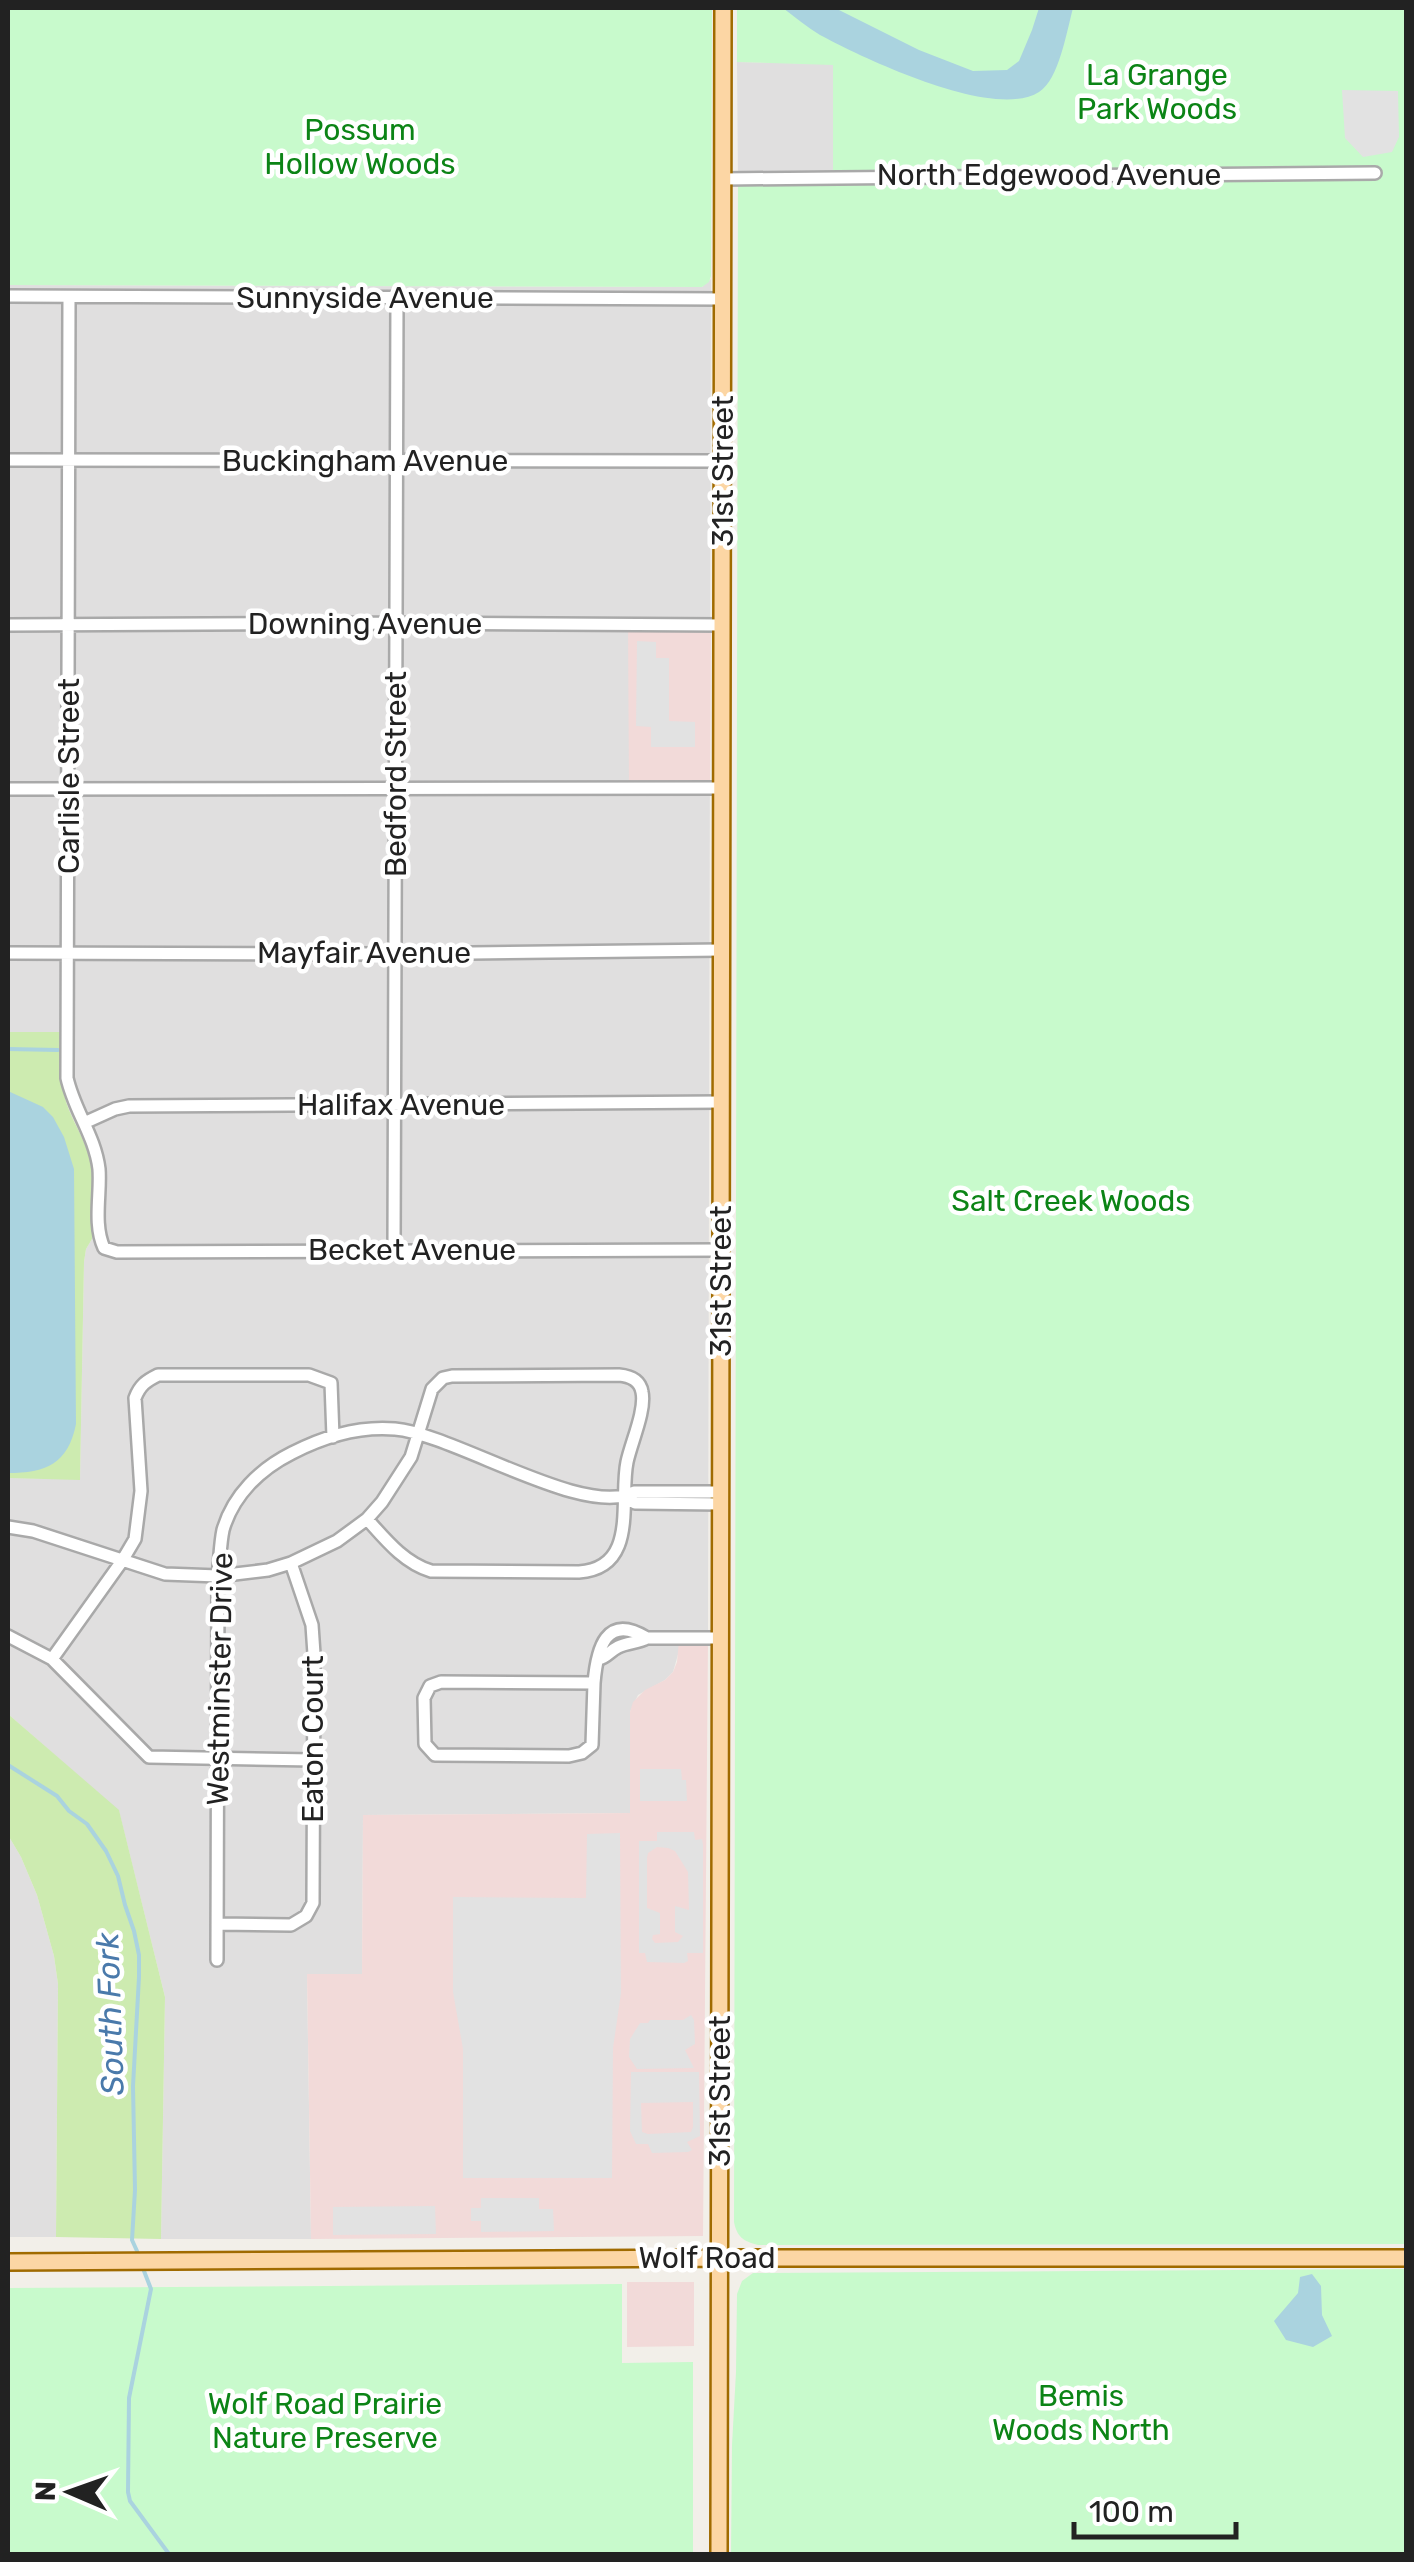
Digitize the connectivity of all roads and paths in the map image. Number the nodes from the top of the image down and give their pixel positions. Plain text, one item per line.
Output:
1 (723, 8) edge
2 (1375, 173) dead end
3 (723, 179) junction
4 (8, 296) edge
5 (397, 297) junction
6 (69, 298) junction
7 (723, 299) junction
8 (8, 460) edge
9 (68, 460) junction
10 (397, 461) junction
11 (723, 462) junction
12 (396, 623) junction
13 (8, 625) edge
14 (70, 625) junction
15 (723, 625) junction
16 (395, 788) junction
17 (722, 788) junction
18 (8, 789) edge
19 (69, 789) junction
20 (722, 950) junction
21 (8, 954) edge
22 (68, 954) junction
23 (395, 954) junction
24 (721, 1102) junction
25 (394, 1106) junction
26 (84, 1122) junction
27 (104, 1248) joint
28 (394, 1250) junction
29 (721, 1250) junction
30 (419, 1435) junction
31 (332, 1437) junction
32 (625, 1498) junction
33 (720, 1498) junction
34 (366, 1519) junction
35 (8, 1527) edge
36 (122, 1561) junction
37 (291, 1563) junction
38 (218, 1576) junction
39 (8, 1636) edge
40 (720, 1638) junction
41 (52, 1659) junction
42 (594, 1682) junction
43 (218, 1759) junction
44 (313, 1760) junction
45 (217, 1924) junction
46 (217, 1960) dead end
47 (720, 2258) junction
48 (1406, 2258) edge
49 (8, 2262) edge
50 (719, 2554) edge

1 - 3 main road, 31st Street
2 - 3 street, North Edgewood Avenue
3 - 7 main road, 31st Street
4 - 6 street, Sunnyside Avenue
5 - 6 street, Sunnyside Avenue
5 - 7 street, Sunnyside Avenue
5 - 10 street, Bedford Street
6 - 9 street, Carlisle Street
7 - 11 main road, 31st Street
8 - 9 street, Buckingham Avenue
9 - 10 street, Buckingham Avenue
9 - 14 street, Carlisle Street
10 - 11 street, Buckingham Avenue
10 - 12 street, Bedford Street
11 - 15 main road, 31st Street
12 - 14 street, Downing Avenue
12 - 15 street, Downing Avenue
12 - 16 street, Bedford Street
13 - 14 street, Downing Avenue
14 - 19 street, Carlisle Street
15 - 17 main road, 31st Street
16 - 17 street
16 - 19 street
16 - 23 street, Bedford Street
17 - 20 main road, 31st Street
18 - 19 street
19 - 22 street, Carlisle Street
20 - 23 street, Mayfair Avenue
20 - 24 main road, 31st Street
21 - 22 street, Mayfair Avenue
22 - 23 street, Mayfair Avenue
22 - 26 street, Carlisle Street
23 - 25 street, Bedford Street
24 - 25 street, Halifax Avenue
24 - 29 main road, 31st Street
25 - 26 street, Halifax Avenue
25 - 28 street, Bedford Street
26 - 27 street, Carlisle Street
27 - 28 street, Becket Avenue
28 - 29 street, Becket Avenue
29 - 33 main road, 31st Street
30 - 31 street, Westminster Drive
30 - 32 street, Westminster Drive
30 - 32 street
30 - 34 street
31 - 36 street
31 - 38 street, Westminster Drive
32 - 33 street, Westminster Drive
32 - 34 street
33 - 40 main road, 31st Street
34 - 37 street
35 - 36 street
36 - 38 street
36 - 41 street
37 - 38 street
37 - 44 street, Eaton Court
38 - 43 street, Westminster Drive
39 - 41 street
40 - 42 street
40 - 47 main road, 31st Street
41 - 43 street
42 - 42 street
43 - 44 street
43 - 45 street, Westminster Drive
44 - 45 street, Eaton Court
45 - 46 street, Westminster Drive
47 - 48 main road, Wolf Road
47 - 49 main road, Wolf Road
47 - 50 main road, 31st Street

